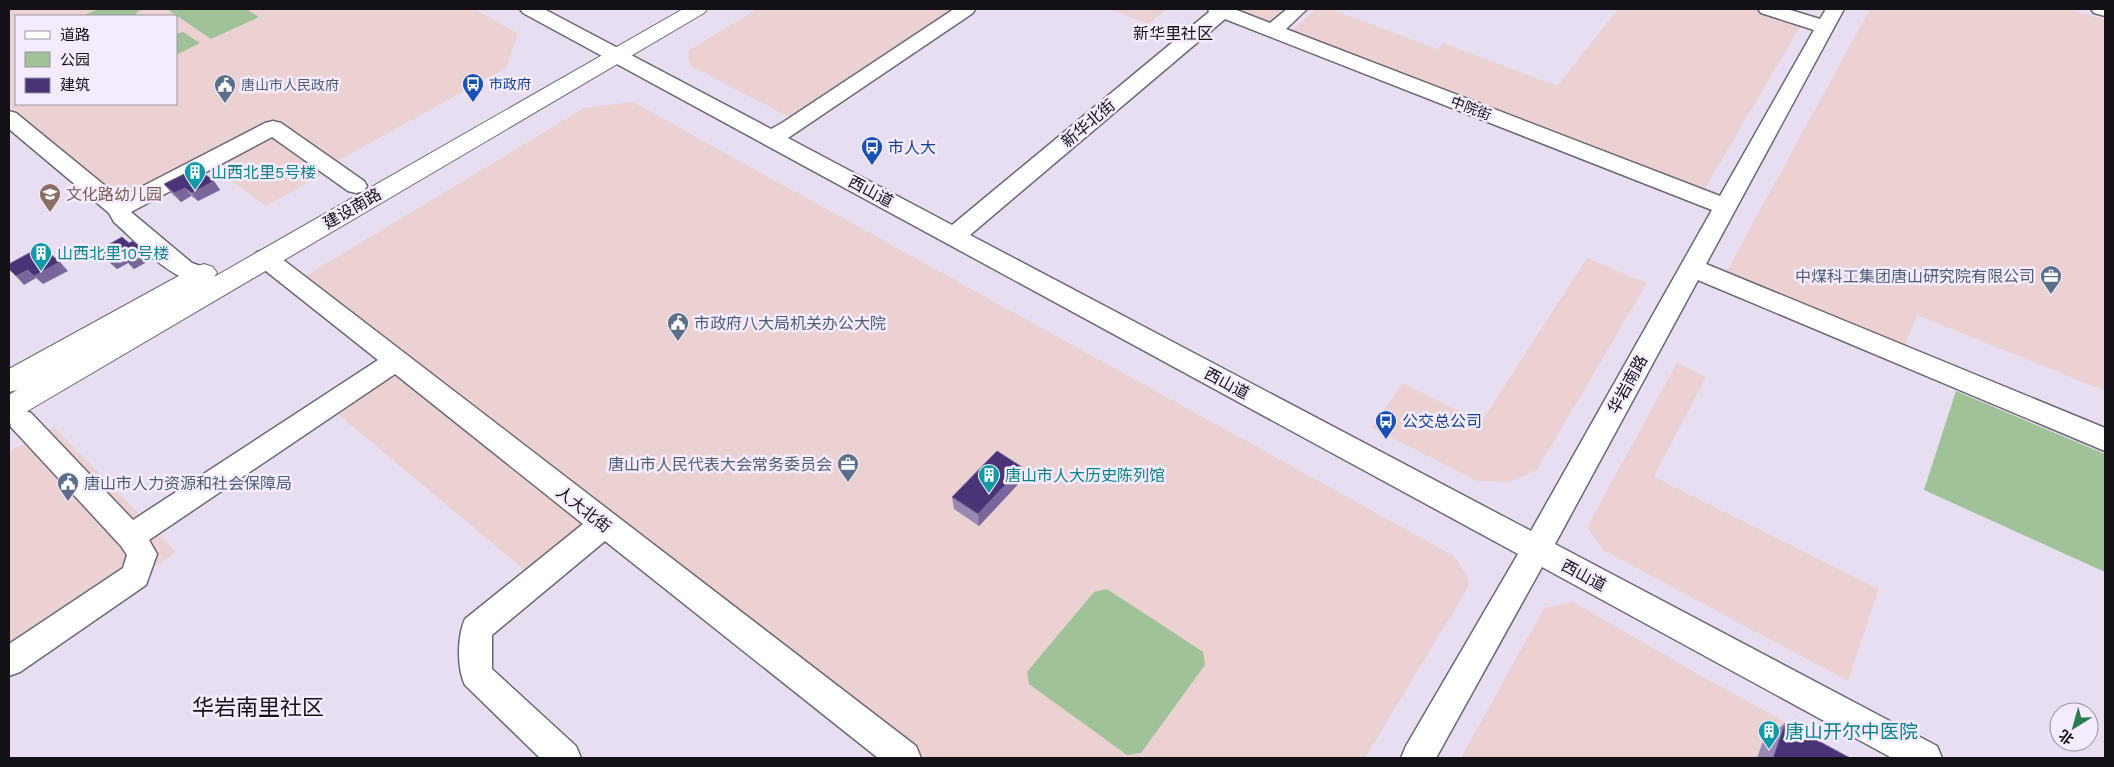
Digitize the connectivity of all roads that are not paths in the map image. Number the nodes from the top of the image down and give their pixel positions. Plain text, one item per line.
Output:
1 (530, 9) edge
2 (665, 9) edge
3 (697, 9) edge
4 (966, 9) edge
5 (1298, 9) edge
6 (1768, 9) edge
7 (2101, 9) edge
8 (1220, 10) edge
9 (2105, 10) edge
10 (1830, 18) edge
11 (1273, 30) junction
12 (608, 50) junction
13 (9, 118) edge
14 (770, 138) junction
15 (356, 186) junction
16 (1726, 207) junction
17 (118, 209) junction
18 (954, 236) junction
19 (265, 258) junction
20 (1692, 268) junction
21 (200, 275) junction
22 (76, 343) junction
23 (396, 361) junction
24 (9, 371) edge
25 (9, 382) edge
26 (13, 418) edge
27 (2105, 440) edge
28 (604, 524) junction
29 (131, 537) junction
30 (1536, 549) junction
31 (9, 662) edge
32 (564, 758) edge
33 (904, 758) edge
34 (1418, 758) edge
35 (1925, 758) edge

1 - 12 street, 西山道
2 - 12 main road, 建设南路
3 - 12 main road, 建设南路
4 - 14 street
5 - 11 street
6 - 10 street
7 - 9 street
8 - 11 street, 中院街
8 - 18 street, 新华北街
10 - 16 street, 华岩南路
11 - 16 street, 中院街
12 - 14 street, 西山道
12 - 15 main road, 建设南路
12 - 19 main road, 建设南路
13 - 17 street
14 - 18 street, 西山道
15 - 17 street
15 - 21 main road, 建设南路
16 - 20 street, 华岩南路
17 - 21 street
18 - 30 street, 西山道
19 - 23 street, 人大北街
19 - 26 main road, 建设南路
20 - 27 street
20 - 30 street, 华岩南路
21 - 22 main road, 建设南路
22 - 24 main road
22 - 25 main road, 建设南路
23 - 28 street, 人大北街
23 - 29 street
26 - 29 street
28 - 32 street
28 - 33 street, 人大北街
29 - 31 street
30 - 34 street, 华岩南路
30 - 35 street, 西山道

